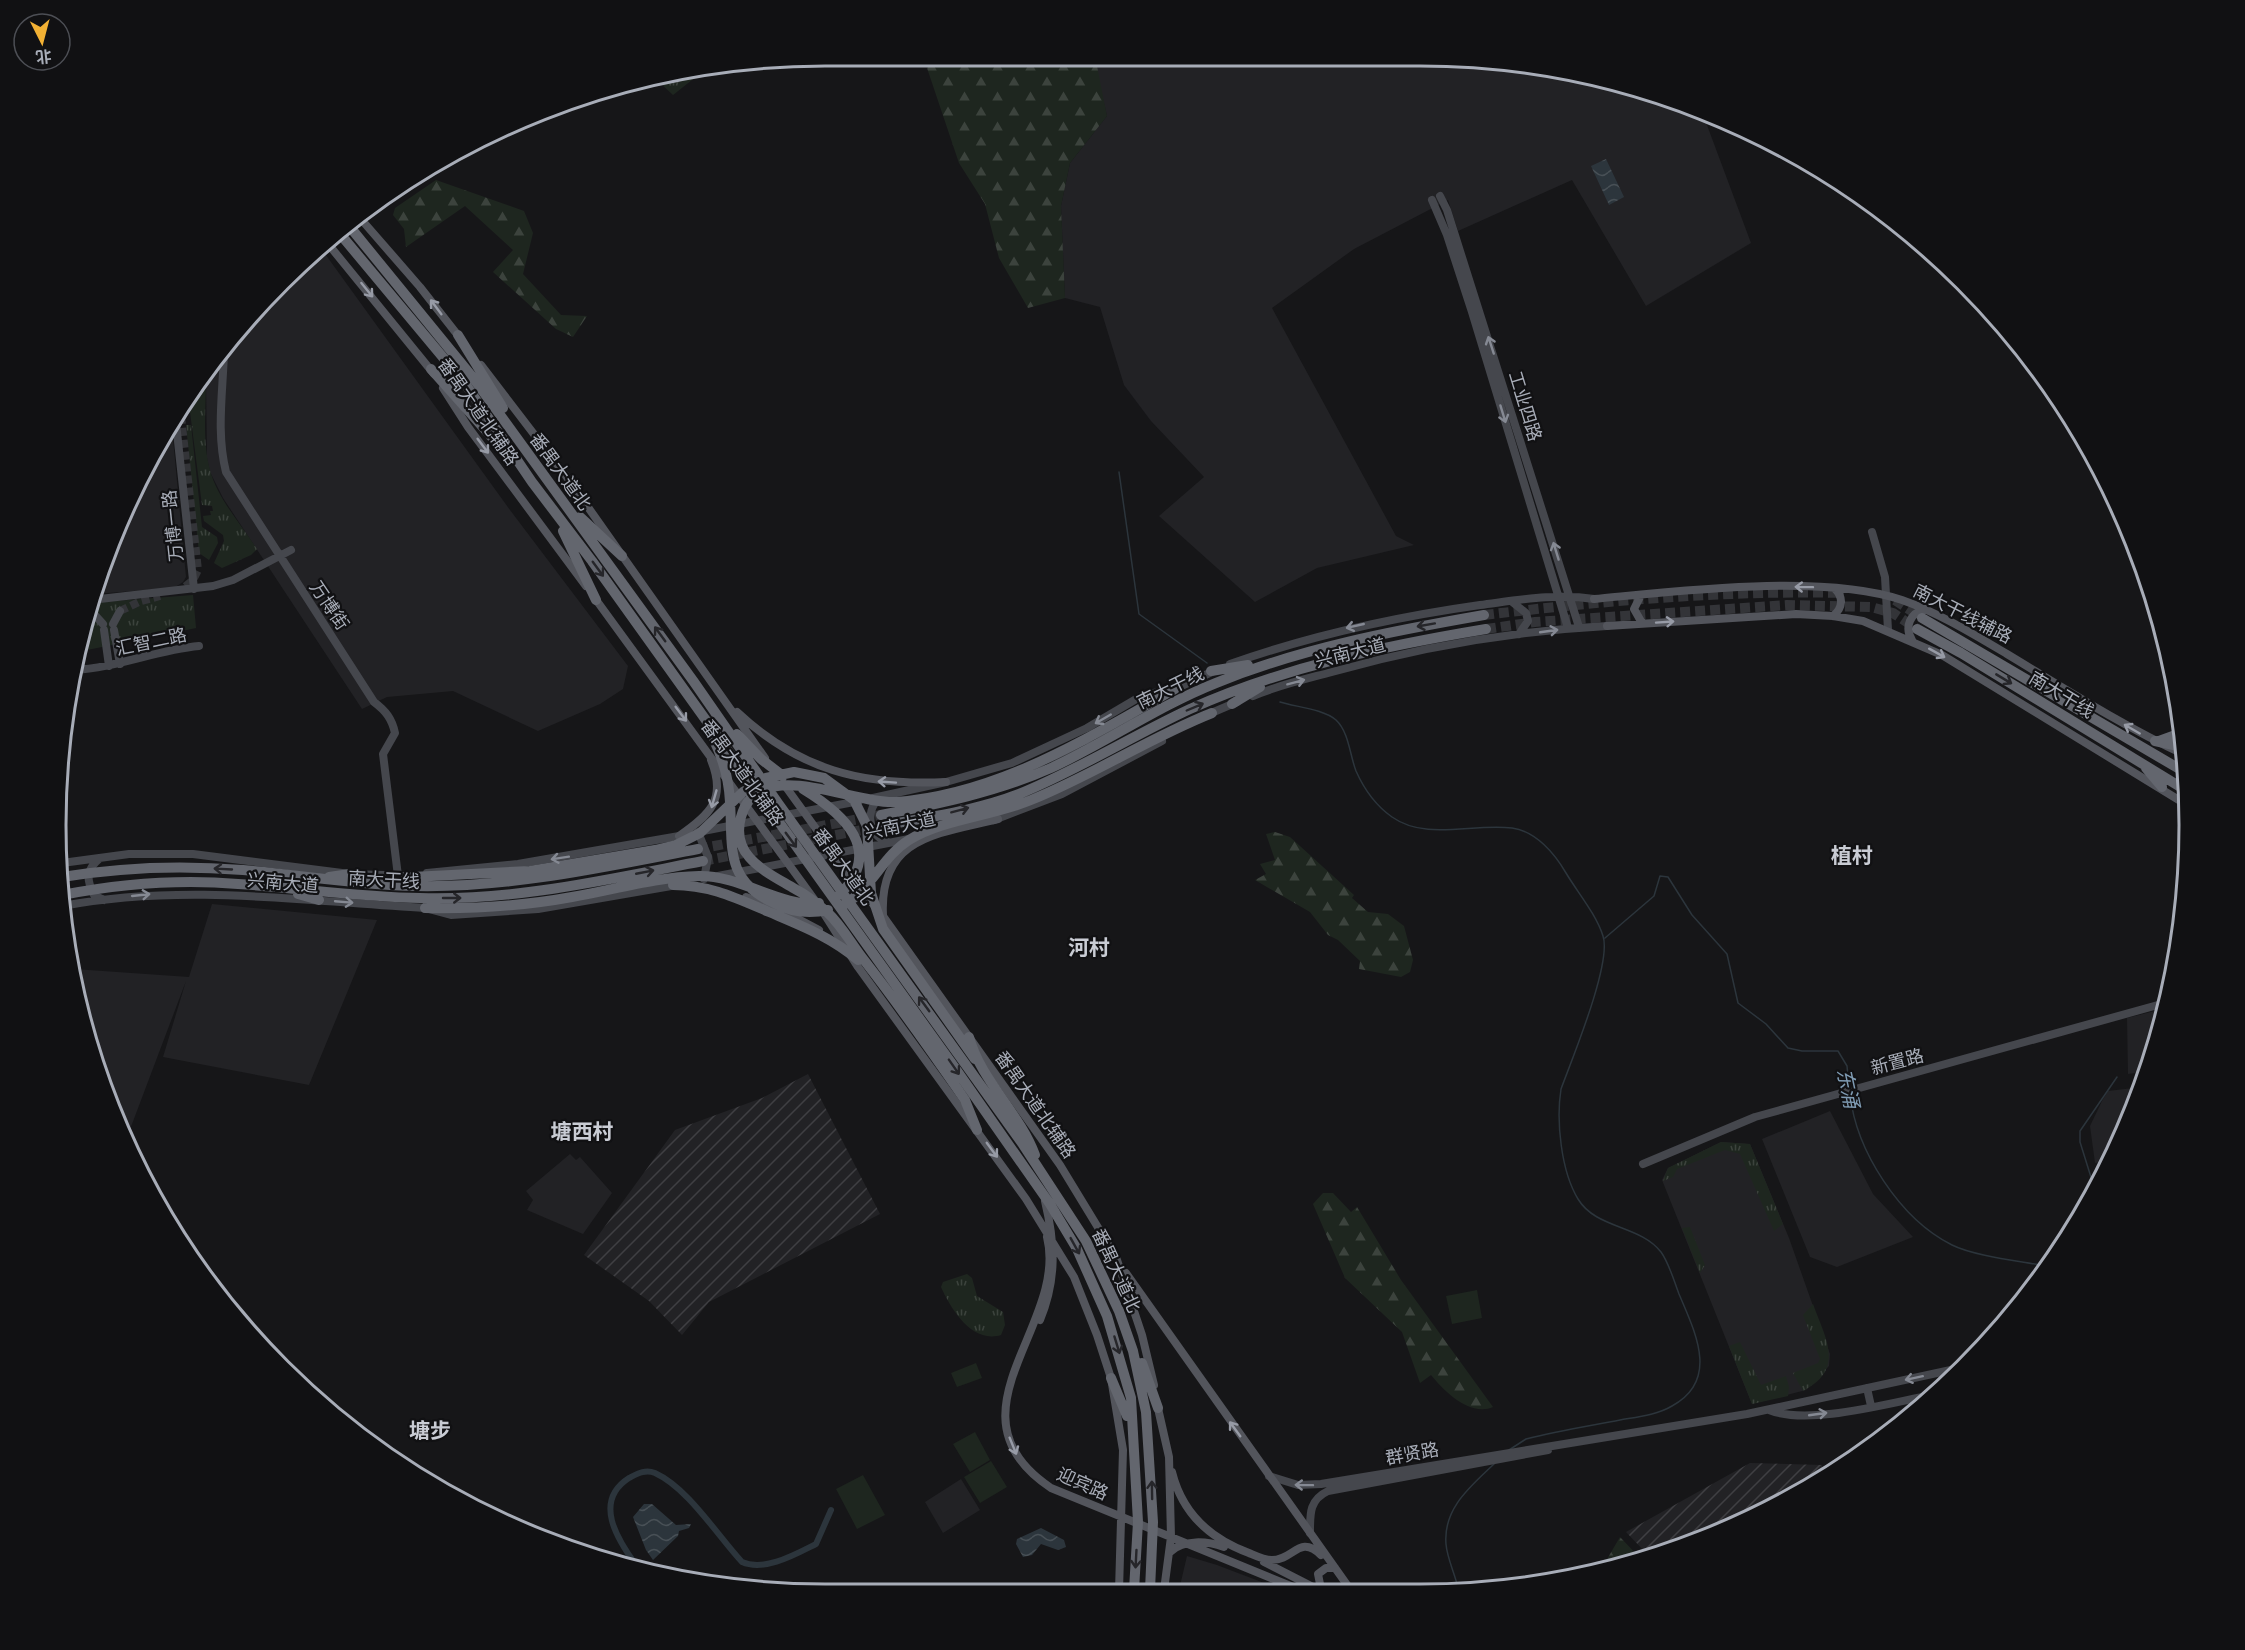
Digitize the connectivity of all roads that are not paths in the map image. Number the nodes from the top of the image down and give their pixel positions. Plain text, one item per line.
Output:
1 (364, 222) edge
2 (353, 231) edge
3 (344, 239) edge
4 (332, 248) edge
5 (458, 335) junction
6 (223, 362) edge
7 (431, 369) junction
8 (177, 431) edge
9 (538, 468) junction
10 (532, 483) junction
11 (563, 502) junction
12 (552, 509) junction
13 (1872, 532) dead end
14 (291, 550) dead end
15 (280, 556) junction
16 (622, 556) junction
17 (1834, 588) junction
18 (194, 589) junction
19 (1569, 595) junction
20 (1641, 595) junction
21 (1558, 596) junction
22 (1886, 596) junction
23 (101, 599) edge
24 (1594, 599) joint
25 (596, 600) junction
26 (1511, 601) junction
27 (120, 612) dead end
28 (1923, 614) junction
29 (1484, 615) tunnel mouth
30 (1833, 616) junction
31 (96, 617) edge
32 (1642, 623) junction
33 (1607, 626) joint
34 (1579, 627) junction
35 (1568, 628) junction
36 (1486, 629) tunnel mouth
37 (1888, 630) junction
38 (1917, 630) tunnel mouth
39 (1518, 635) junction
40 (1912, 640) junction
41 (199, 646) dead end
42 (1278, 660) junction
43 (120, 664) junction
44 (109, 666) junction
45 (83, 669) edge
46 (1211, 671) junction
47 (1281, 675) junction
48 (1176, 689) junction
49 (724, 699) junction
50 (1232, 704) junction
51 (716, 712) junction
52 (1212, 713) junction
53 (707, 723) junction
54 (2174, 737) edge
55 (2155, 741) junction
56 (2175, 745) edge
57 (706, 748) junction
58 (2175, 750) edge
59 (2140, 761) junction
60 (2176, 767) edge
61 (946, 782) junction
62 (2177, 784) edge
63 (2162, 787) junction
64 (882, 796) junction
65 (2178, 798) edge
66 (804, 813) junction
67 (998, 819) junction
68 (758, 821) junction
69 (698, 832) junction
70 (679, 836) junction
71 (891, 843) junction
72 (698, 849) tunnel mouth
73 (834, 854) junction
74 (100, 858) junction
75 (703, 861) tunnel mouth
76 (67, 862) edge
77 (788, 862) junction
78 (350, 874) junction
79 (68, 876) edge
80 (398, 876) junction
81 (412, 877) junction
82 (704, 879) junction
83 (316, 880) junction
84 (672, 886) junction
85 (275, 887) junction
86 (616, 889) junction
87 (70, 894) edge
88 (104, 900) junction
89 (319, 900) junction
90 (70, 905) edge
91 (425, 908) junction
92 (883, 916) junction
93 (858, 967) junction
94 (880, 981) junction
95 (2156, 1006) edge
96 (969, 1037) junction
97 (975, 1059) junction
98 (976, 1130) junction
99 (1643, 1164) dead end
100 (1042, 1172) junction
101 (1044, 1194) junction
102 (1045, 1229) junction
103 (1116, 1257) junction
104 (1119, 1311) junction
105 (1948, 1371) edge
106 (1111, 1378) junction
107 (1867, 1388) junction
108 (1918, 1397) edge
109 (1915, 1398) joint
110 (1871, 1406) junction
111 (1158, 1408) junction
112 (1767, 1410) junction
113 (1005, 1414) junction
114 (1133, 1439) junction
115 (1517, 1454) junction
116 (1169, 1457) junction
117 (1269, 1476) junction
118 (1310, 1533) junction
119 (1170, 1552) junction
120 (1327, 1557) junction
121 (1335, 1568) junction
122 (1119, 1584) edge
123 (1134, 1584) edge
124 (1150, 1584) edge
125 (1165, 1584) edge
126 (1286, 1584) edge
127 (1309, 1584) edge
128 (1318, 1584) edge
129 (1346, 1584) edge

5 -> 1 main road, 番禺大道北辅路
2 - 9 highway, 番禺大道北
3 - 10 highway, 番禺大道北
4 -> 7 main road, 番禺大道北辅路
5 - 9 highway
5 - 16 main road, 番禺大道北辅路
6 - 15 street, 万博街
7 - 10 highway
7 -> 25 main road, 番禺大道北辅路
8 - 18 street, 万博一路
9 - 11 highway, 番禺大道北
10 - 12 highway, 番禺大道北
11 - 16 highway
51 -> 11 highway, 番禺大道北
12 - 25 highway
12 -> 53 highway, 番禺大道北
13 - 22 street
14 - 15 street
15 - 18 street
15 - 80 street, 万博街
16 - 49 main road, 番禺大道北铺路
17 -> 20 main road, 南大干线辅路
17 - 22 main road, 南大干线辅路
17 - 30 main road
18 - 23 street
19 - 21 street, 兴南大道
19 -> 21 street, 工业四路
19 - 24 street, 兴南大道
19 - 34 street, 工业四路
20 - 24 main road, 南大干线辅路
20 - 32 main road
21 - 26 street, 兴南大道
21 - 35 street, 工业四路
22 - 28 main road, 南大干线辅路
22 - 37 street
25 -> 57 main road, 番禺大道北铺路
26 - 39 street
26 -> 46 street, 兴南大道
27 - 43 street
28 - 40 main road
55 -> 28 main road, 南大干线辅路
28 - 60 highway, 南大干线
29 -> 42 highway, 南大干线
32 -> 30 main road
30 - 37 main road
31 - 44 street
32 - 33 main road
33 - 34 street, 兴南大道
34 - 35 street, 兴南大道
39 -> 35 street, 兴南大道
36 - 47 highway, 南大干线
37 - 40 main road
38 -> 59 highway, 南大干线
50 -> 39 street, 兴南大道
40 -> 63 main road
41 - 43 street, 汇智二路
42 - 46 highway
42 -> 47 highway, 南大干线
43 - 44 street, 汇智二路
44 - 45 street, 汇智二路
46 - 48 street, 兴南大道
47 - 50 highway
48 -> 61 street, 兴南大道
48 - 94 highway
61 -> 49 main road
49 - 66 main road, 番禺大道北辅路
50 - 52 street, 兴南大道
51 - 86 highway
100 -> 51 highway, 番禺大道北
52 - 53 highway
52 - 67 street, 兴南大道
53 -> 101 highway, 番禺大道北
54 - 55 highway
55 - 56 highway
55 - 58 main road, 南大干线辅路
57 - 68 main road, 番禺大道北铺路
57 -> 70 main road
59 - 62 highway, 南大干线
59 - 63 highway
61 - 64 street, 兴南大道
63 - 65 main road
64 - 66 street, 兴南大道
64 - 71 street
66 - 68 street, 兴南大道
66 - 73 main road, 番禺大道北辅路
67 - 71 street, 兴南大道
67 - 92 main road
68 - 69 street, 兴南大道
68 - 77 main road, 番禺大道北铺路
69 - 70 street, 兴南大道
69 - 82 street
70 -> 81 street, 兴南大道
71 - 73 street, 兴南大道
72 - 83 highway, 南大干线
73 - 77 street, 兴南大道
73 - 92 main road, 番禺大道北辅路
74 - 76 street, 兴南大道
74 - 78 street, 兴南大道
74 - 88 street
85 -> 75 highway, 南大干线
77 - 82 street, 兴南大道
77 - 93 main road, 番禺大道北铺路
78 - 80 street, 兴南大道
78 - 83 highway
83 -> 79 highway, 南大干线
80 - 81 street, 兴南大道
81 - 97 highway
82 - 84 street, 兴南大道
84 - 91 street, 兴南大道
84 - 93 main road
85 - 87 highway, 南大干线
85 - 89 highway
86 - 91 highway
86 - 94 highway
88 -> 89 street, 兴南大道
88 - 90 street, 兴南大道
89 -> 91 street, 兴南大道
92 - 96 main road, 番禺大道北辅路
93 - 98 main road
94 - 98 highway
95 - 99 street, 新置路
96 - 97 highway
96 - 103 main road, 番禺大道北辅路
97 - 100 highway
98 -> 102 main road
100 - 104 highway, 番禺大道北
101 - 113 main road
101 -> 114 highway, 番禺大道北
102 - 106 main road
102 - 113 main road, 迎宾路
103 - 111 main road, 番禺大道北辅路
117 -> 103 main road
104 - 111 highway
124 -> 104 highway, 番禺大道北
105 -> 107 street, 群贤路
106 - 114 highway
106 - 122 main road
107 - 110 street
107 - 112 street, 群贤路
108 - 109 street, 群贤路
109 - 110 street, 群贤路
112 -> 110 street, 群贤路
111 - 116 main road, 番禺大道北辅路
112 - 115 street, 群贤路
113 -> 126 main road, 迎宾路
114 -> 123 highway, 番禺大道北
115 -> 117 street, 群贤路
115 - 118 street, 群贤路
116 - 119 main road, 番禺大道北辅路
116 - 120 main road
117 - 118 main road
118 - 120 main road
119 - 125 main road, 番禺大道北辅路
119 - 127 main road
120 - 121 main road
121 - 128 main road
121 - 129 main road

